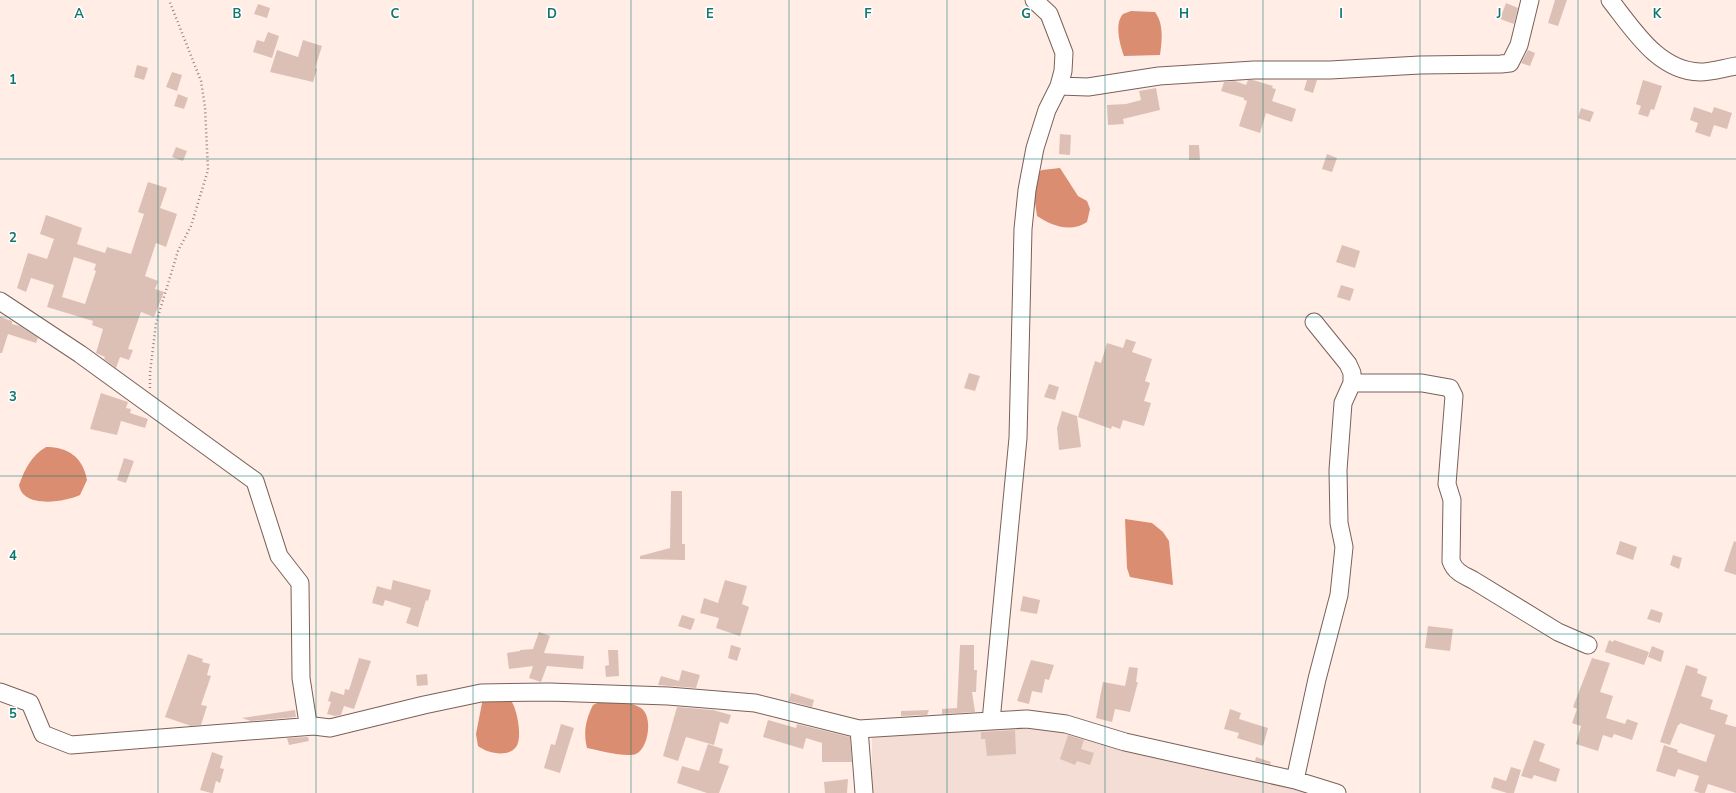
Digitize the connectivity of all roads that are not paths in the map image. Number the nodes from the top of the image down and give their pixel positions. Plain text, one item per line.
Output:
1 (1034, 0) edge
2 (1530, 0) edge
3 (1610, 0) edge
4 (1736, 66) edge
5 (1059, 86) junction
6 (0, 301) edge
7 (1314, 322) dead end
8 (1352, 383) junction
9 (1588, 646) dead end
10 (0, 692) edge
11 (991, 721) junction
12 (314, 726) junction
13 (859, 729) junction
14 (1295, 780) junction
15 (864, 793) edge
16 (1337, 793) edge

1 - 5 street
2 - 5 street
3 - 4 street
5 - 11 street
6 - 12 street
7 - 8 street
8 - 9 street
8 - 14 street
10 - 12 street
11 - 13 street
11 - 14 street
12 - 13 street
13 - 15 street
14 - 16 street

